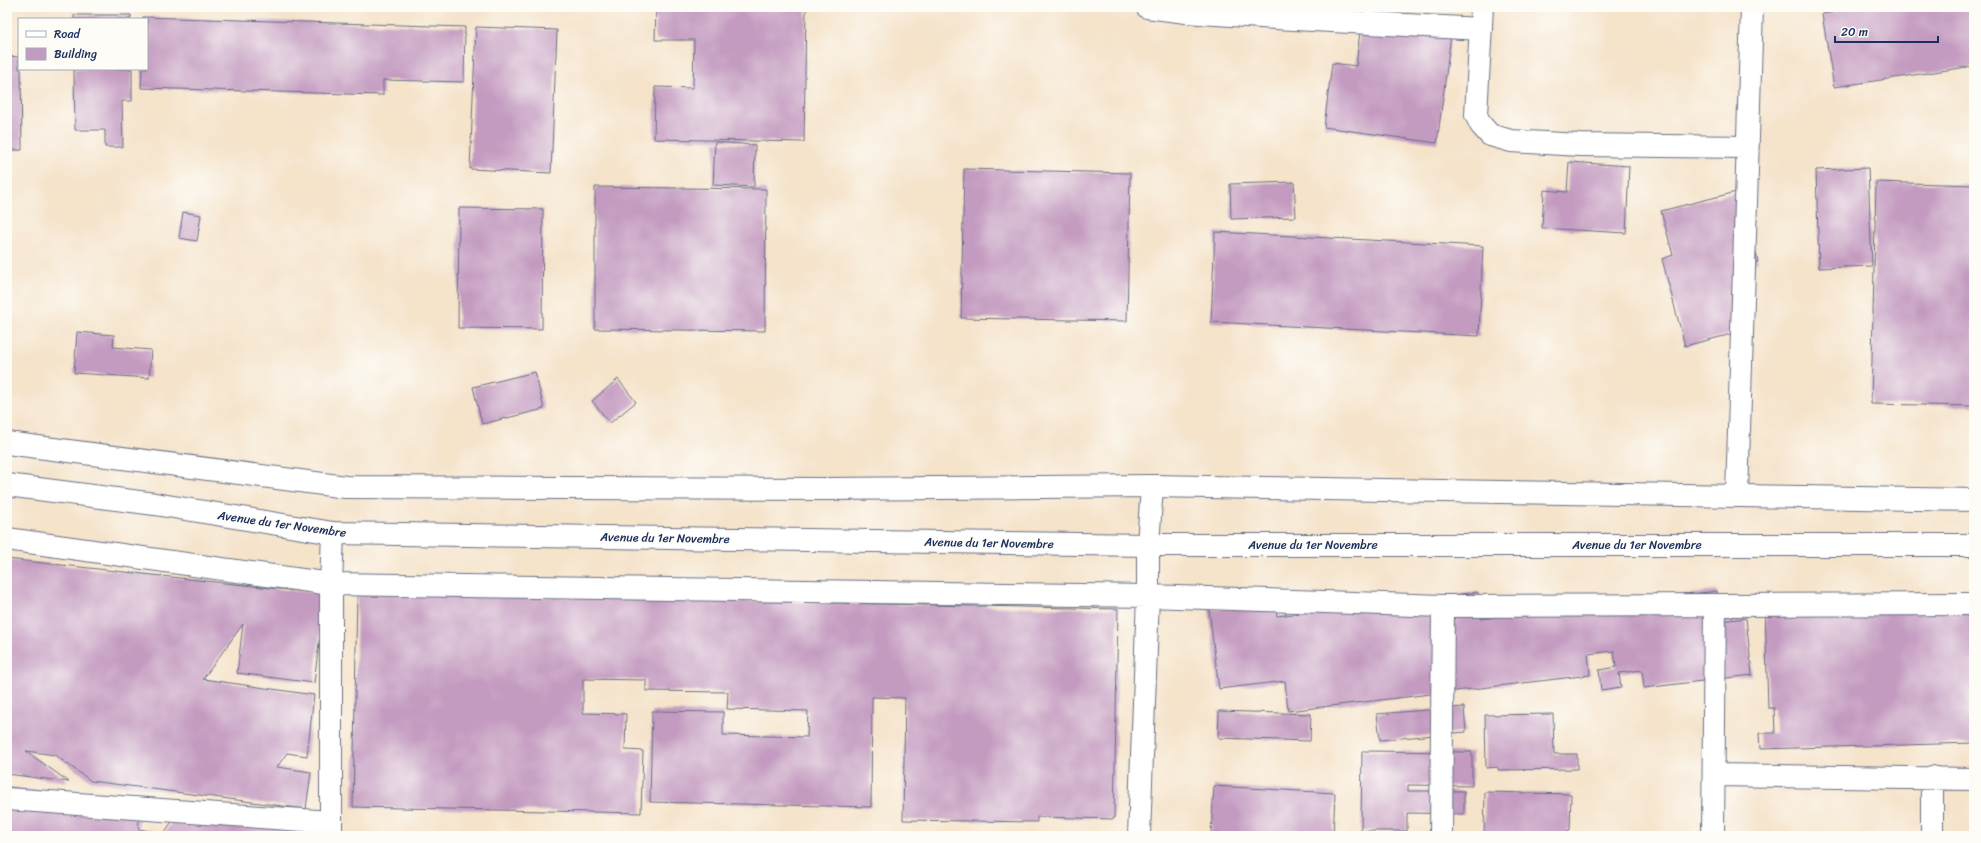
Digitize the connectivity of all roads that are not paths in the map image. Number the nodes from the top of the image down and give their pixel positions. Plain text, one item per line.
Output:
1 (1147, 7) edge
2 (1482, 7) edge
3 (1752, 7) edge
4 (1480, 28) junction
5 (1747, 147) junction
6 (7, 443) edge
7 (7, 485) edge
8 (1152, 486) junction
9 (1737, 495) junction
10 (1974, 500) edge
11 (333, 533) junction
12 (7, 539) edge
13 (1974, 545) edge
14 (1148, 546) junction
15 (331, 584) junction
16 (1148, 596) junction
17 (1715, 604) junction
18 (1974, 604) edge
19 (1443, 606) junction
20 (1714, 775) junction
21 (1932, 777) junction
22 (1974, 779) edge
23 (7, 799) edge
24 (331, 829) edge
25 (1139, 836) edge
26 (1441, 836) edge
27 (1713, 836) edge
28 (1932, 836) edge

1 - 4 street
2 - 4 street
3 - 5 street
4 - 5 street
5 - 9 street
6 - 8 street
7 - 11 street, Avenue du 1er Novembre
8 - 9 street
8 - 14 street
9 - 10 street
11 - 14 street, Avenue du 1er Novembre
11 - 15 street
12 - 15 street
13 - 14 street, Avenue du 1er Novembre
14 - 16 street
15 - 16 street
15 - 24 street
16 - 19 street
16 - 25 street
17 - 18 street
17 - 19 street
17 - 20 street
19 - 26 street
20 - 21 street
20 - 27 street
21 - 22 street
21 - 28 street
23 - 24 street

